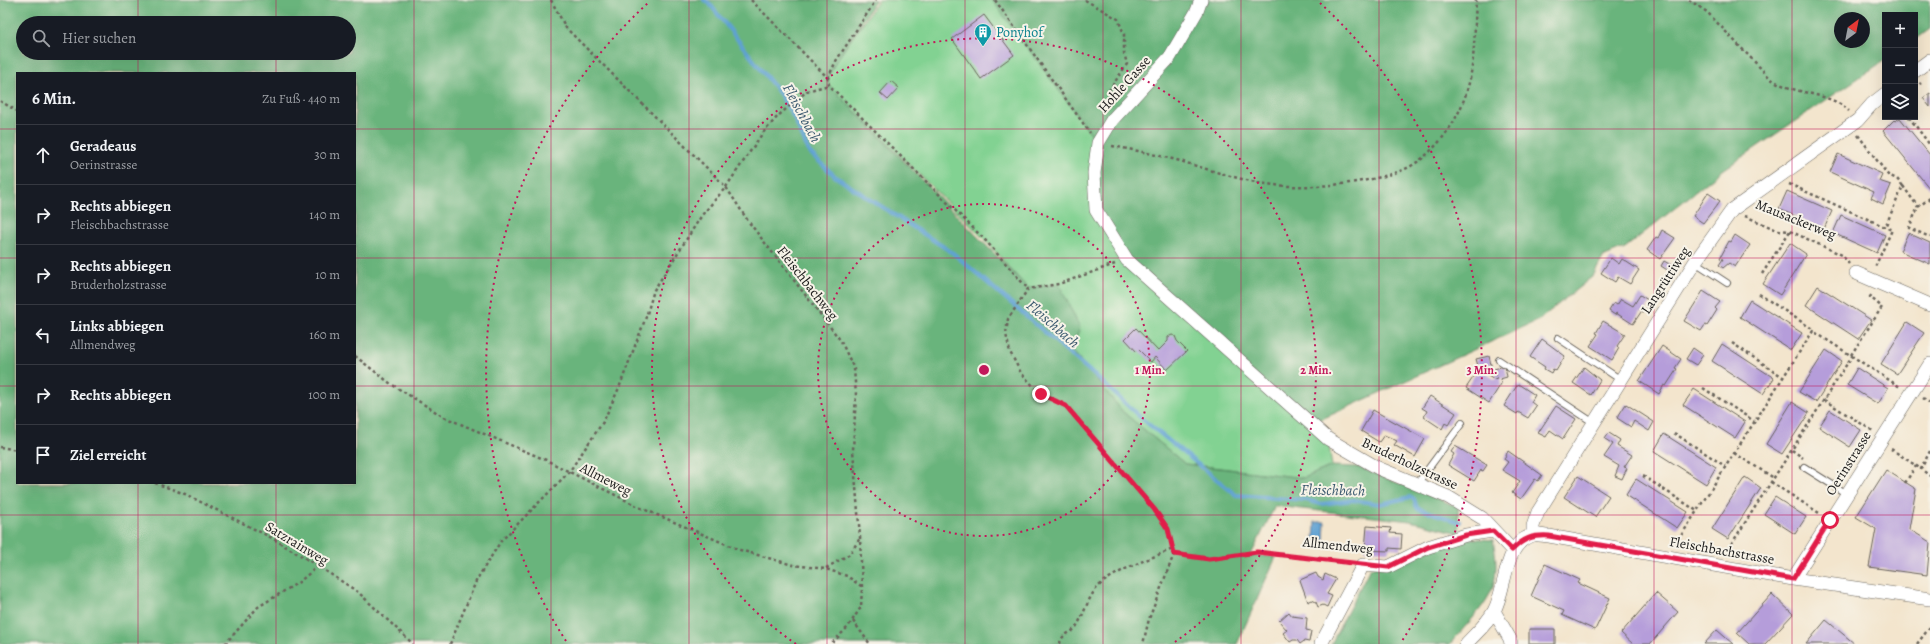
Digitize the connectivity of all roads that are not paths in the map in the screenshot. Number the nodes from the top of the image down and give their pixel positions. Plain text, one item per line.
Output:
1 (1201, 0) edge
2 (1930, 60) edge
3 (1918, 69) edge
4 (1882, 96) edge
5 (1127, 260) joint
6 (1695, 262) junction
7 (1856, 272) road end
8 (1727, 283) dead end
9 (1930, 305) edge
10 (1558, 338) dead end
11 (1499, 360) dead end
12 (1930, 364) edge
13 (1621, 380) junction
14 (1462, 423) dead end
15 (1594, 423) junction
16 (1804, 467) dead end
17 (1417, 484) junction
18 (1847, 494) junction
19 (1493, 531) junction
20 (1534, 535) junction
21 (1512, 550) junction
22 (1793, 579) junction
23 (1930, 599) edge
24 (1494, 611) junction
25 (1321, 644) edge
26 (1466, 644) edge
27 (1511, 644) edge

1 - 5 street, Hohle Gasse
2 - 3 street
4 - 6 street, Langrüttiweg
5 - 17 street, Bruderholzstrasse
6 - 8 lane
6 - 13 street, Langrüttiweg
7 - 9 street
10 - 13 lane
11 - 15 lane
12 - 18 street, Oerinstrasse
13 - 15 street, Langrüttiweg
14 - 17 lane
15 - 20 street, Langrüttiweg
16 - 18 lane
17 - 19 street, Bruderholzstrasse
18 - 22 street, Oerinstrasse
19 - 21 street, Bruderholzstrasse
19 - 25 street, Allmendweg
20 - 21 street
20 - 22 street, Fleischbachstrasse
21 - 24 street
22 - 23 street, Fleischbachstrasse
24 - 26 street
24 - 27 street

